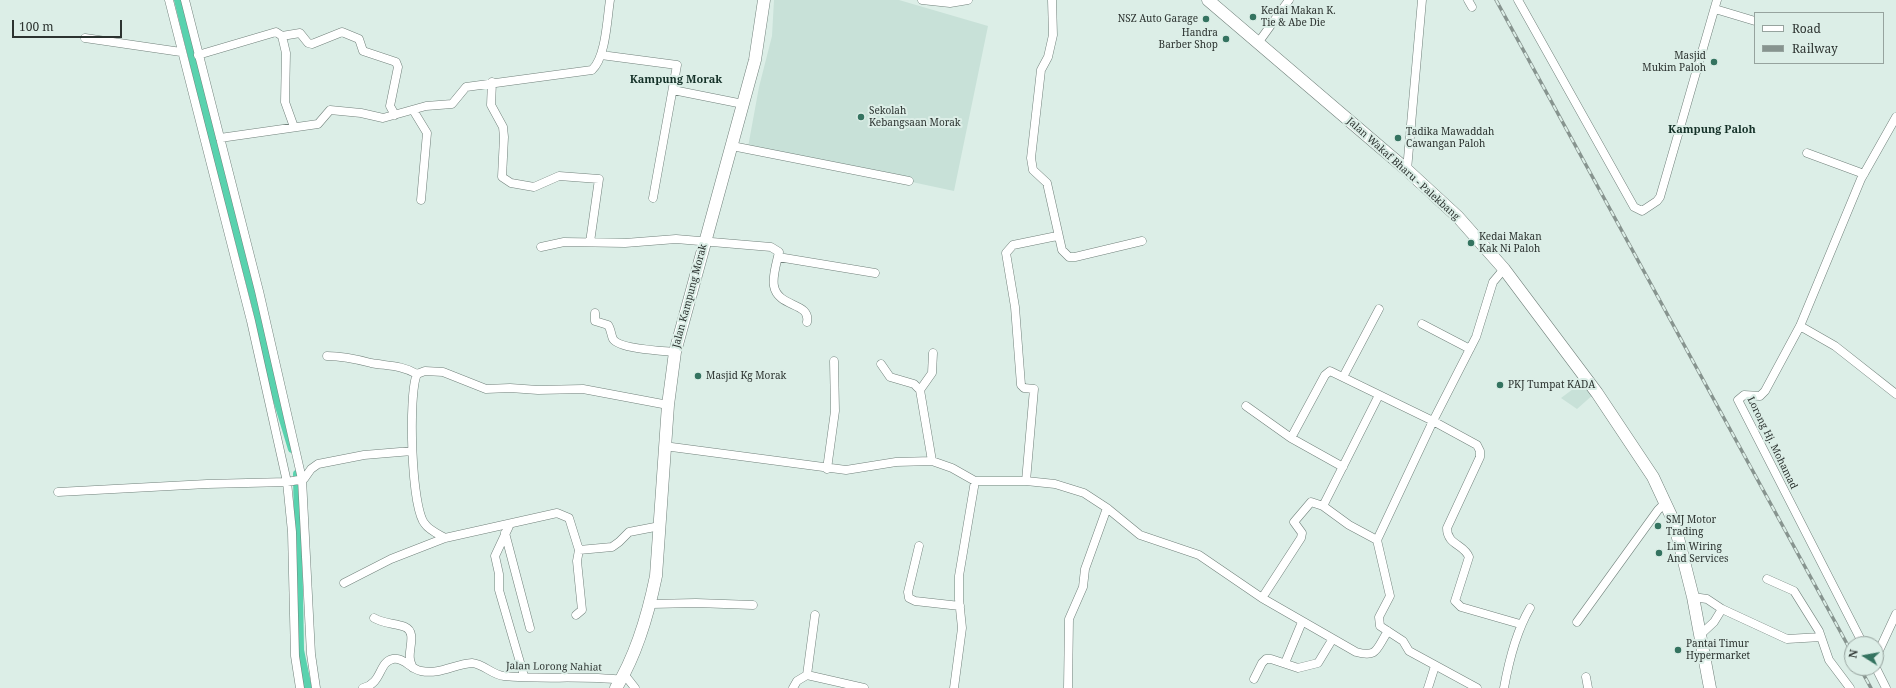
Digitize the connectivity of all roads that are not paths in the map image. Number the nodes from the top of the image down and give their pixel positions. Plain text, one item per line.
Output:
1 (169, 0) edge
2 (185, 0) edge
3 (610, 0) edge
4 (764, 0) edge
5 (922, 0) edge
6 (968, 0) edge
7 (1052, 0) edge
8 (1208, 0) edge
9 (1289, 0) edge
10 (1422, 0) edge
11 (1518, 0) edge
12 (1718, 0) edge
13 (1715, 9) junction
14 (1754, 21) edge
15 (282, 36) junction
16 (85, 38) dead end
17 (1258, 43) junction
18 (181, 52) junction
19 (198, 55) junction
20 (601, 55) junction
21 (492, 82) junction
22 (673, 90) junction
23 (743, 104) junction
24 (413, 110) junction
25 (395, 115) junction
26 (1896, 117) edge
27 (294, 127) junction
28 (220, 138) junction
29 (732, 146) junction
30 (1807, 153) dead end
31 (1407, 170) junction
32 (1864, 174) junction
33 (909, 181) dead end
34 (652, 198) dead end
35 (421, 200) dead end
36 (1058, 236) junction
37 (705, 241) junction
38 (1142, 241) dead end
39 (590, 242) junction
40 (541, 247) dead end
41 (778, 257) junction
42 (1504, 269) junction
43 (875, 273) dead end
44 (1379, 309) dead end
45 (595, 313) dead end
46 (807, 322) dead end
47 (1422, 324) dead end
48 (1800, 326) junction
49 (1470, 349) junction
50 (675, 352) junction
51 (934, 353) dead end
52 (327, 356) dead end
53 (834, 361) dead end
54 (881, 364) dead end
55 (417, 374) junction
56 (1343, 377) junction
57 (920, 390) junction
58 (1896, 394) edge
59 (1379, 395) junction
60 (668, 405) junction
61 (1246, 406) dead end
62 (1433, 421) junction
63 (1291, 438) junction
64 (664, 446) junction
65 (412, 451) junction
66 (932, 461) junction
67 (1343, 467) junction
68 (827, 469) junction
69 (301, 480) junction
70 (1026, 481) junction
71 (289, 482) junction
72 (975, 482) junction
73 (58, 492) dead end
74 (1666, 502) junction
75 (1323, 506) junction
76 (1107, 508) junction
77 (510, 524) junction
78 (660, 526) junction
79 (505, 533) junction
80 (445, 538) junction
81 (1377, 540) junction
82 (919, 546) dead end
83 (579, 550) junction
84 (1767, 578) dead end
85 (344, 583) dead end
86 (1693, 597) junction
87 (1262, 598) junction
88 (651, 604) junction
89 (753, 605) dead end
90 (960, 606) junction
91 (1530, 608) dead end
92 (1722, 609) junction
93 (1896, 614) edge
94 (576, 615) dead end
95 (815, 615) dead end
96 (374, 618) dead end
97 (1302, 622) junction
98 (1577, 622) dead end
99 (1520, 624) junction
100 (530, 628) dead end
101 (1388, 631) junction
102 (1700, 634) junction
103 (1859, 636) edge
104 (1821, 637) junction
105 (1884, 639) edge
106 (1332, 640) junction
107 (1285, 664) junction
108 (1435, 666) junction
109 (414, 669) junction
110 (806, 675) junction
111 (524, 676) junction
112 (1880, 676) edge
113 (1586, 677) dead end
114 (1254, 679) dead end
115 (621, 681) edge
116 (300, 688) edge
117 (316, 688) edge
118 (363, 688) edge
119 (635, 688) edge
120 (793, 688) edge
121 (864, 688) edge
122 (954, 688) edge
123 (1068, 688) edge
124 (1428, 688) edge
125 (1477, 688) edge
126 (1504, 688) edge
127 (1588, 688) edge
128 (1710, 688) edge
129 (1850, 688) edge
130 (1886, 688) edge

1 - 18 street
2 - 19 street
3 - 20 street
4 - 23 main road, Jalan Kampung Morak
5 - 6 street
7 - 36 street
8 - 17 main road, Jalan Wakaf Bharu - Palekbang
9 - 17 street
10 - 31 street
11 - 13 street
12 - 13 street
13 - 14 street
15 - 19 street
15 - 25 street
15 - 27 street
16 - 18 street
17 - 31 main road, Jalan Wakaf Bharu - Palekbang
18 - 71 street
19 - 28 street
20 - 21 street
20 - 22 street
21 - 24 street
21 - 39 street
22 - 23 street
22 - 34 street
23 - 29 main road, Jalan Kampung Morak
24 - 25 street
24 - 35 street
25 - 27 street
26 - 32 street, Lorong Hj. Mohamad
27 - 28 street
28 - 69 street
29 - 33 street
29 - 37 main road, Jalan Kampung Morak
30 - 32 street
31 - 42 main road, Jalan Wakaf Bharu - Palekbang
32 - 48 street, Lorong Hj. Mohamad
36 - 38 street
36 - 70 street
37 - 39 street
37 - 41 street
37 - 50 main road, Jalan Kampung Morak
39 - 40 street
41 - 43 street
41 - 46 street
42 - 49 street
42 - 74 main road, Jalan Wakaf Bharu - Palekbang
44 - 56 street
45 - 50 street
47 - 49 street
48 - 58 street
48 - 103 street, Lorong Hj. Mohamad
49 - 62 street
50 - 60 main road, Jalan Kampung Morak
51 - 57 street
52 - 55 street
53 - 68 street
54 - 57 street
55 - 60 street
55 - 65 street
56 - 59 street
56 - 63 street
57 - 66 street
59 - 62 street
59 - 67 street
60 - 64 main road, Jalan Kampung Morak
61 - 63 street
62 - 81 street
62 - 99 street
63 - 67 street
64 - 68 street
64 - 78 main road, Jalan Kampung Morak
65 - 69 street
65 - 80 street
66 - 68 street
66 - 72 street
67 - 75 street
69 - 71 street
69 - 117 street
70 - 72 street
70 - 76 street
71 - 73 street
71 - 116 street
72 - 90 street
74 - 86 main road, Jalan Wakaf Bharu - Palekbang
74 - 98 street
75 - 81 street
75 - 87 street
76 - 87 street
76 - 123 street
77 - 79 street
77 - 80 street
77 - 83 street
78 - 83 street
78 - 88 main road, Jalan Kampung Morak
79 - 100 street
79 - 111 street
80 - 85 street
81 - 101 street
82 - 90 street
83 - 94 street
84 - 104 street
86 - 92 street
86 - 102 main road, Jalan Wakaf Bharu - Palekbang
87 - 97 street
88 - 89 street
88 - 115 main road, Jalan Kampung Morak
90 - 122 street
91 - 99 street
92 - 102 street
92 - 104 street
93 - 105 street
95 - 110 street
96 - 109 street
97 - 106 street
97 - 107 street
99 - 126 street
101 - 106 street
101 - 108 street
102 - 128 main road, Jalan Wakaf Bharu - Palekbang
104 - 129 street
106 - 107 street
107 - 114 street
108 - 124 street
108 - 125 street
109 - 111 street, Jalan Lorong Nahiat
109 - 118 street, Jalan Lorong Nahiat
110 - 120 street
110 - 121 street
111 - 115 street, Jalan Lorong Nahiat
112 - 130 street
113 - 127 street
115 - 119 street

